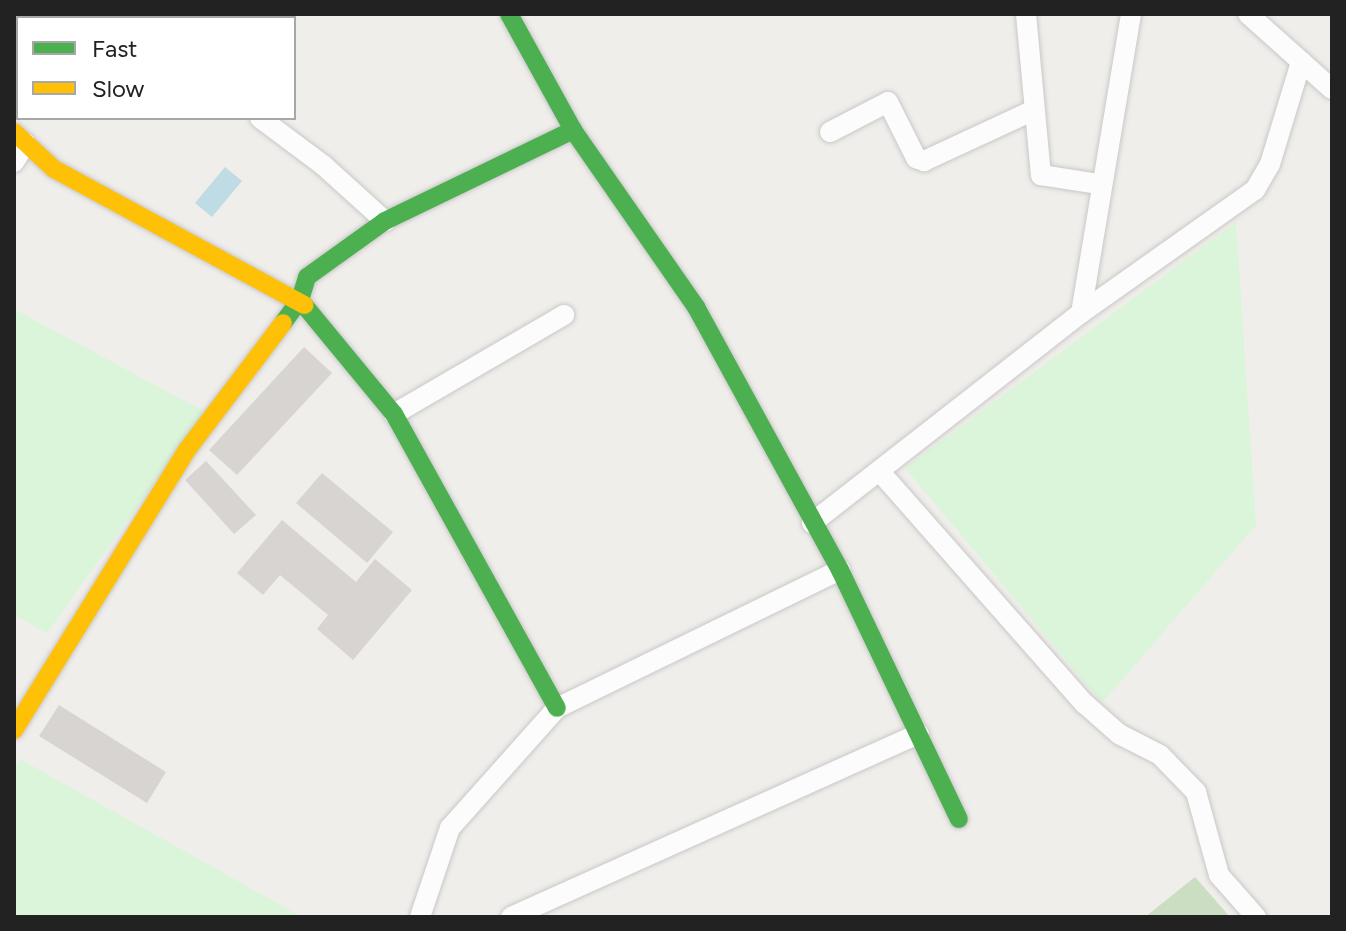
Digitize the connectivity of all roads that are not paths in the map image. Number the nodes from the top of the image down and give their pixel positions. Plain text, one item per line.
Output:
1 (509, 14) edge
2 (1026, 14) edge
3 (1131, 14) edge
4 (1248, 14) edge
5 (1301, 62) junction
6 (1332, 89) edge
7 (1034, 110) junction
8 (263, 120) edge
9 (573, 130) junction
10 (830, 132) dead end
11 (20, 138) edge
12 (14, 162) edge
13 (1099, 184) junction
14 (385, 221) junction
15 (300, 300) junction
16 (1081, 313) junction
17 (564, 315) dead end
18 (394, 414) junction
19 (881, 473) junction
20 (812, 523) junction
21 (840, 570) junction
22 (557, 708) junction
23 (14, 730) edge
24 (919, 734) junction
25 (959, 819) dead end
26 (420, 917) edge
27 (511, 917) edge
28 (1256, 917) edge

1 - 9 street
2 - 7 street
3 - 13 street
4 - 5 street
5 - 6 street
5 - 16 street
7 - 10 street
7 - 13 street
8 - 14 street
9 - 14 street
9 - 20 street
11 - 12 street
11 - 15 street
13 - 16 street
14 - 15 street
15 - 18 street
15 - 23 street
16 - 19 street
17 - 18 street
18 - 22 street
19 - 20 street
19 - 28 street
20 - 21 street
21 - 22 street
21 - 24 street
22 - 26 street
24 - 25 street
24 - 27 street

